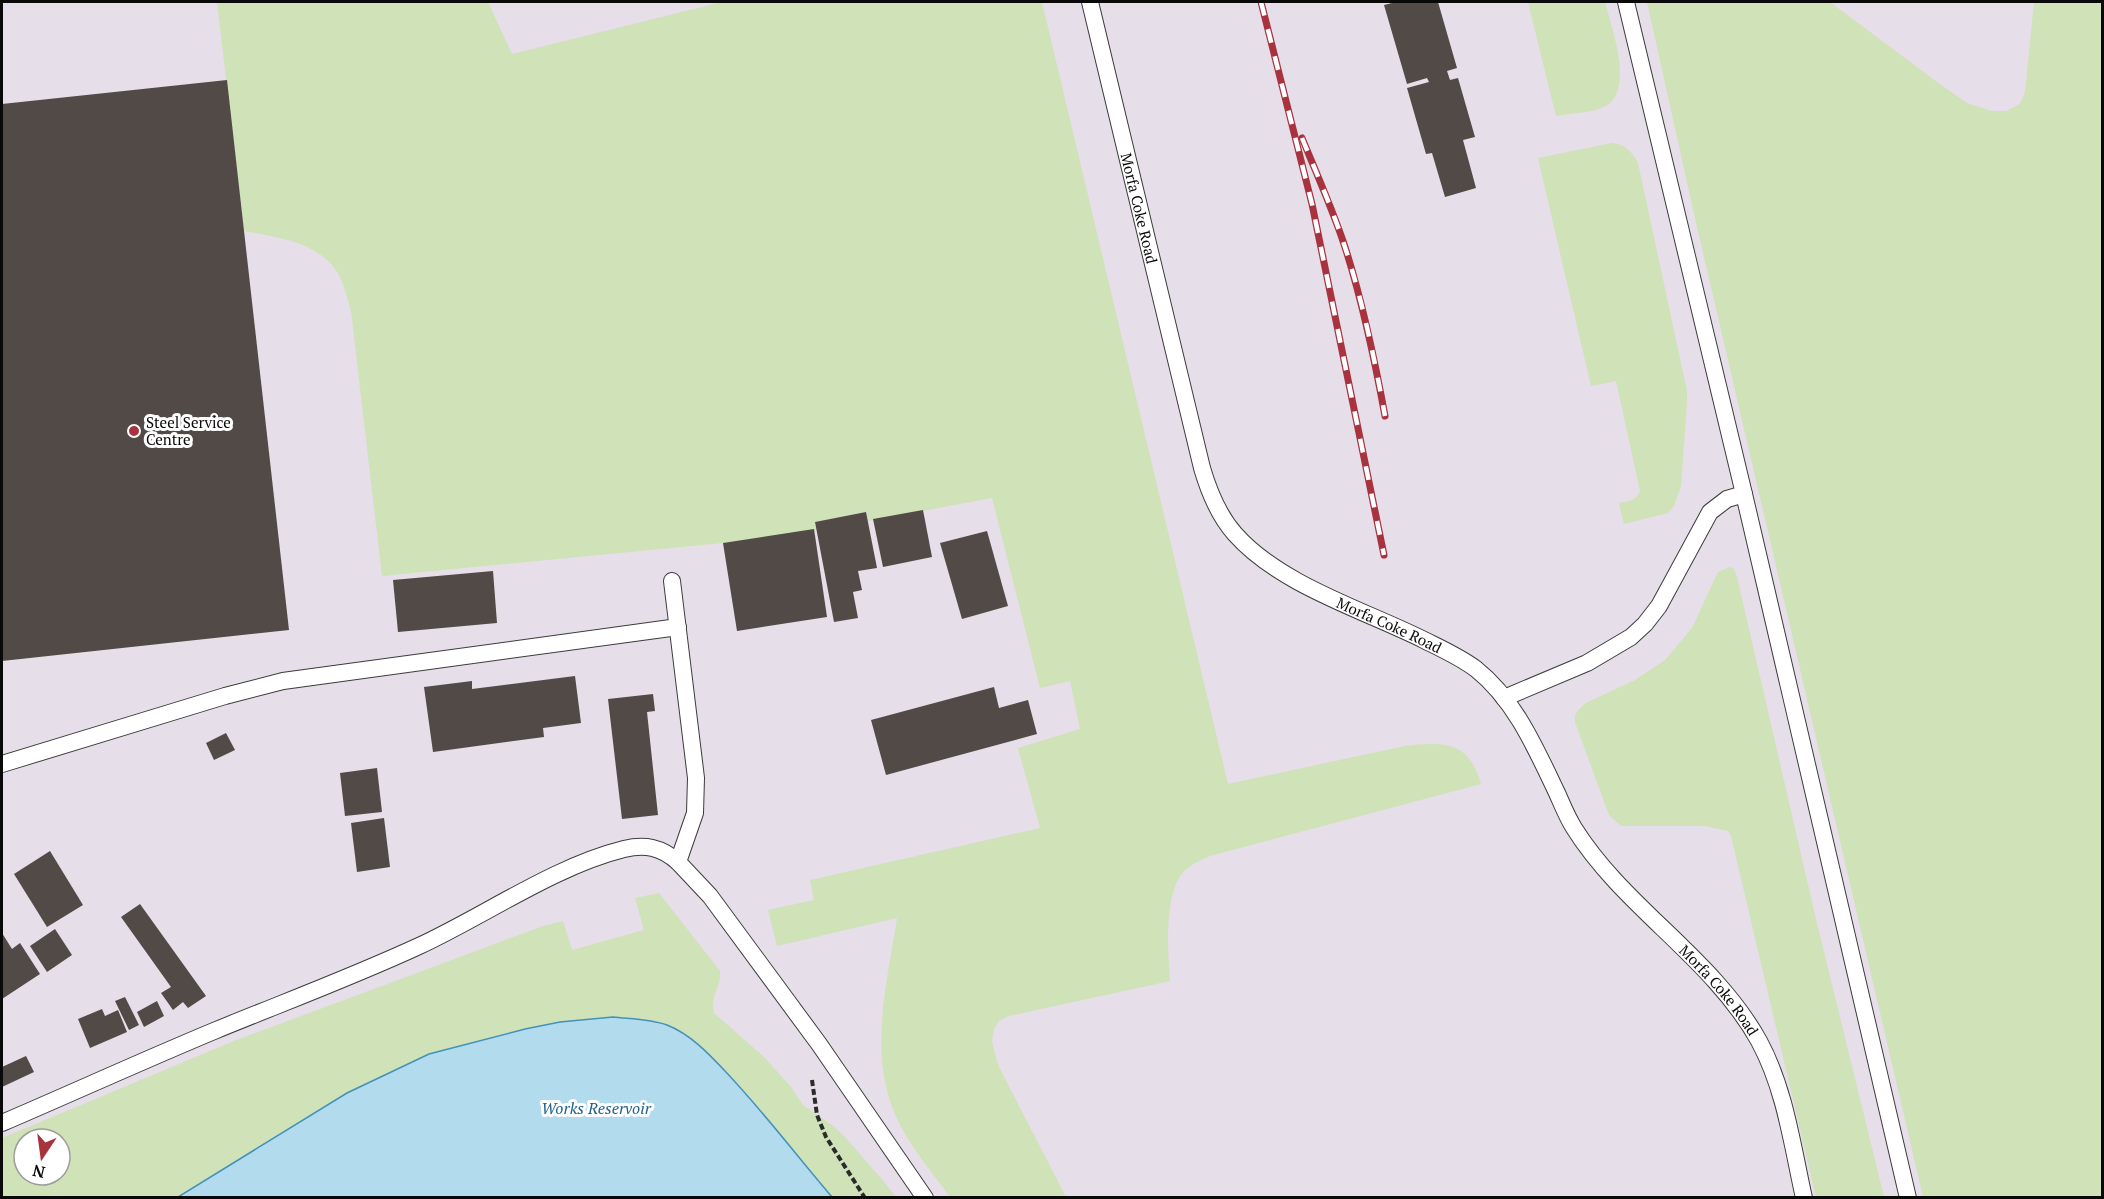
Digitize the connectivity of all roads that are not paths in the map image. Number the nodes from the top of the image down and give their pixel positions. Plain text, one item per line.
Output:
1 (1090, 2) edge
2 (1626, 2) edge
3 (1744, 494) junction
4 (672, 581) dead end
5 (678, 627) junction
6 (1504, 698) junction
7 (2, 764) edge
8 (678, 862) junction
9 (2, 1123) edge
10 (925, 1197) edge
11 (1804, 1197) edge
12 (1908, 1197) edge

1 - 6 lane, Morfa Coke Road
2 - 3 lane
3 - 6 lane
3 - 12 lane
4 - 5 lane
5 - 7 lane
5 - 8 lane
6 - 11 lane, Morfa Coke Road
8 - 9 lane
8 - 10 lane

